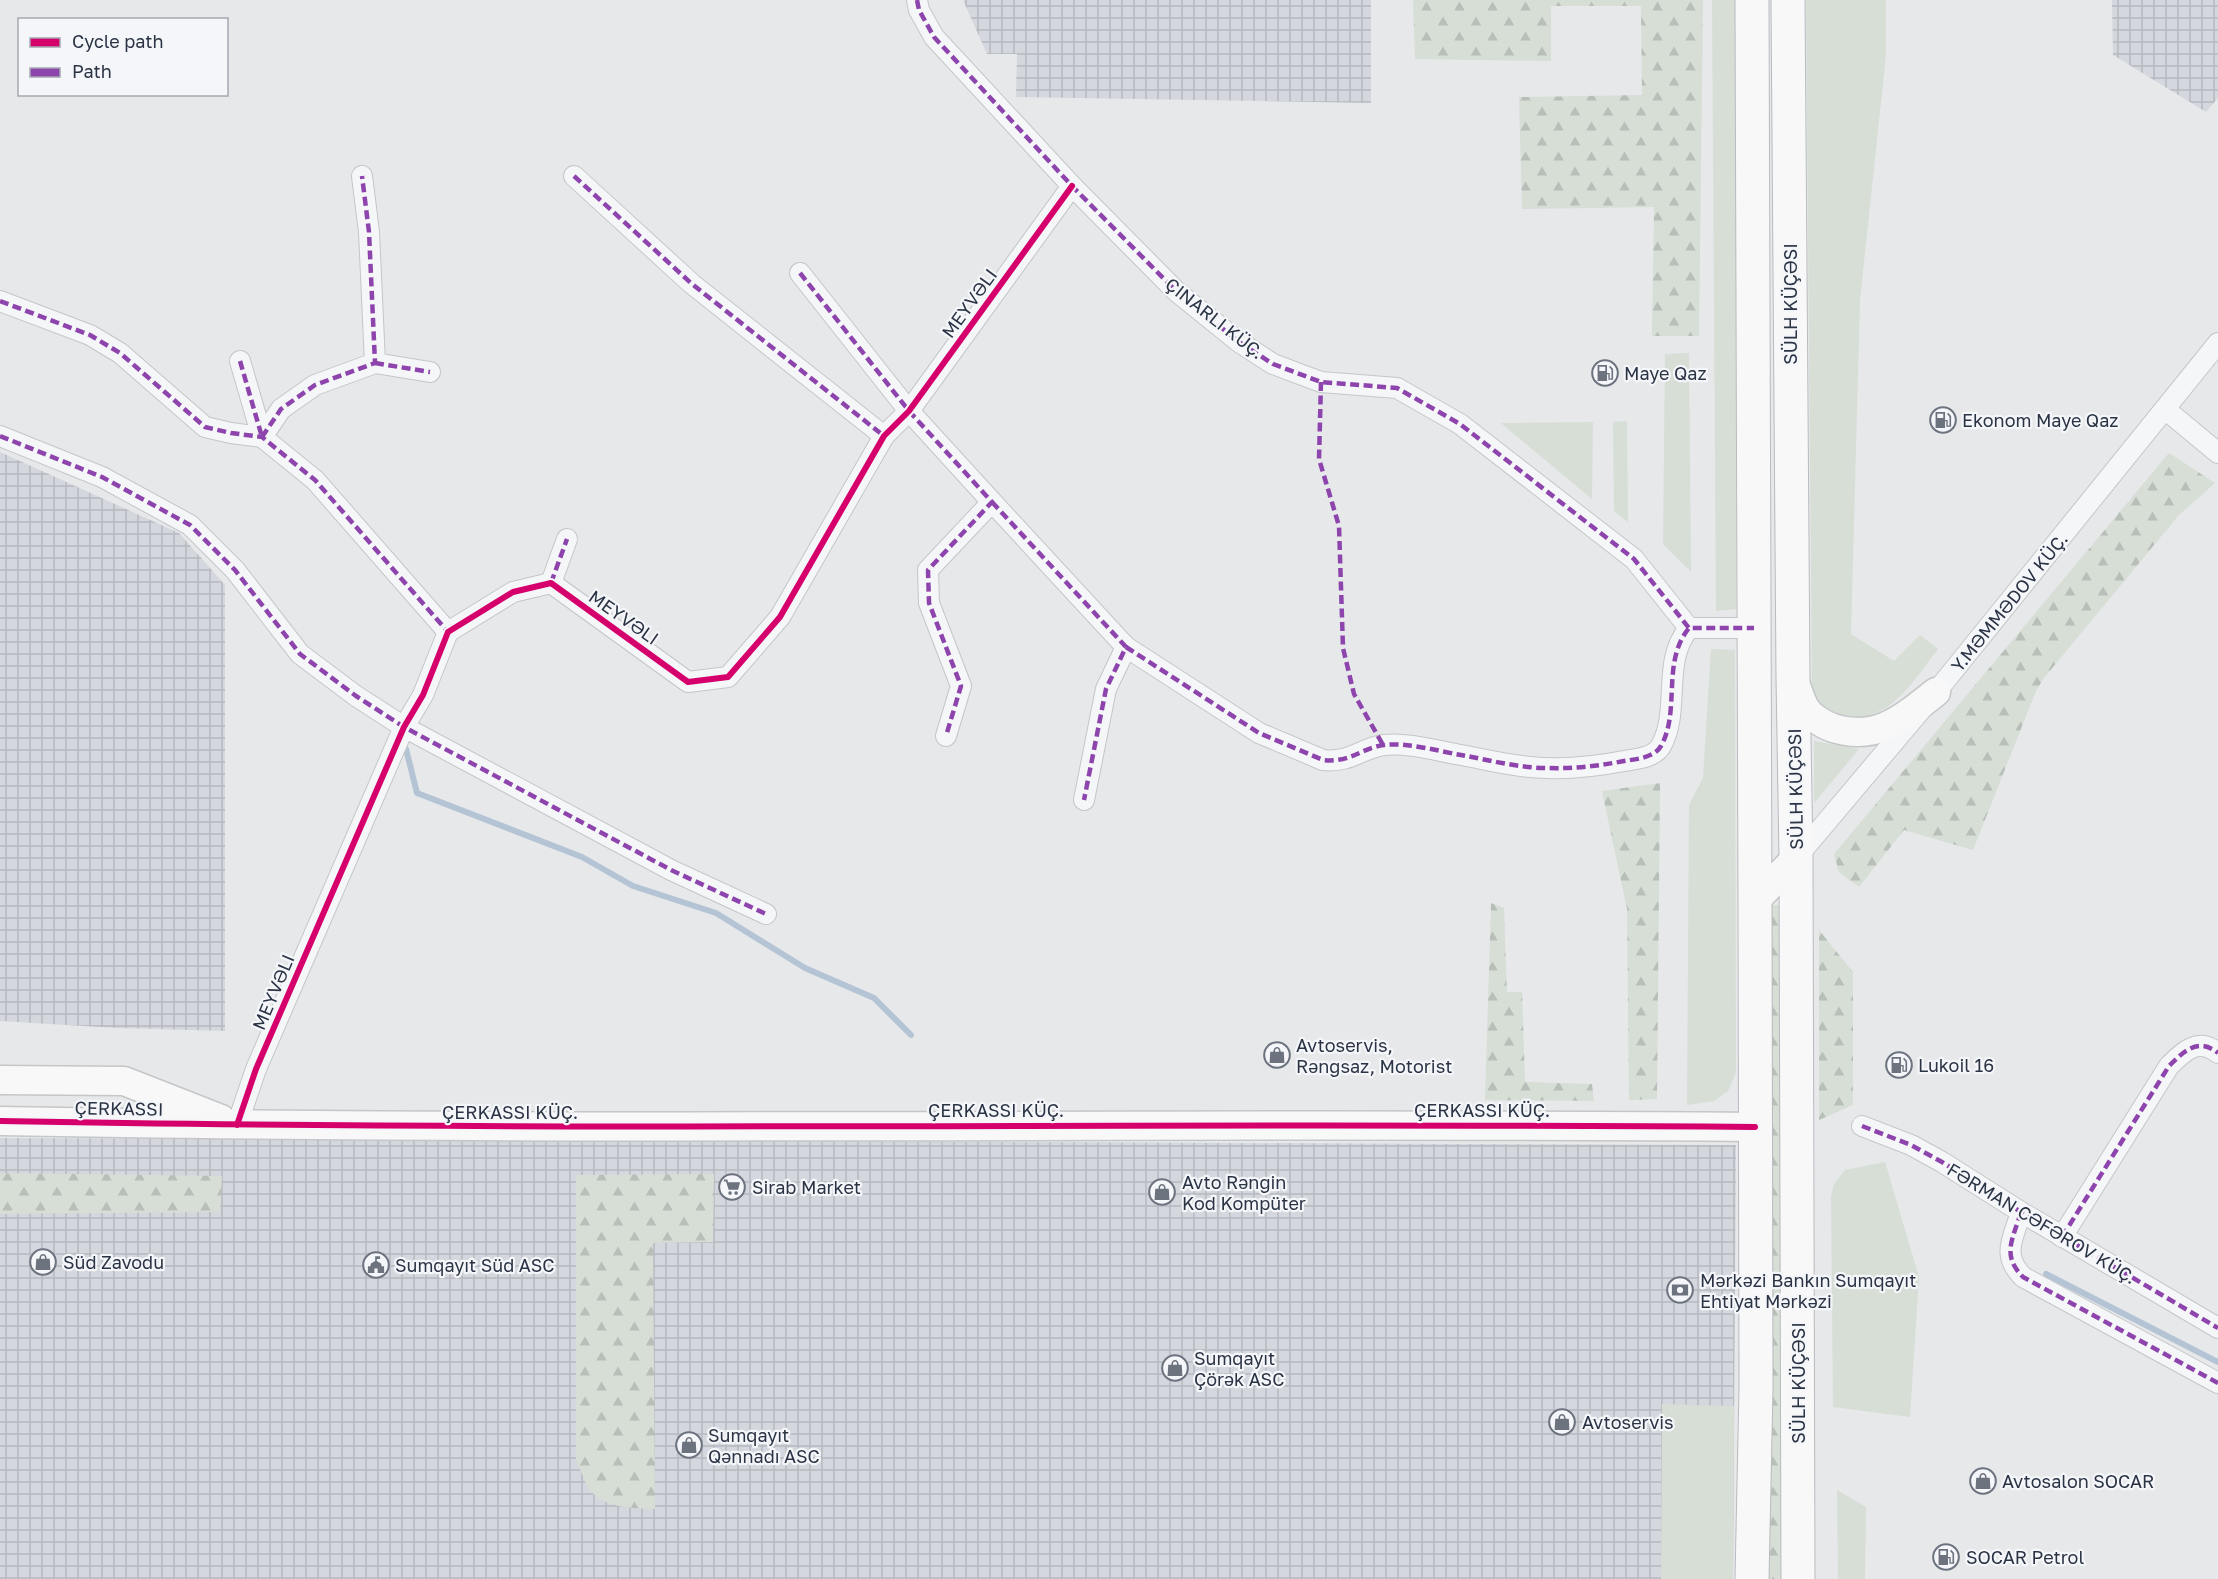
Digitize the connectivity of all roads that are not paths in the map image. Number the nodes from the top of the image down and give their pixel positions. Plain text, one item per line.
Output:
1 (917, 0) edge
2 (1752, 0) edge
3 (1788, 0) edge
4 (362, 176) dead end
5 (574, 176) dead end
6 (1072, 186) junction
7 (800, 273) dead end
8 (0, 301) edge
9 (2218, 343) edge
10 (240, 361) dead end
11 (375, 363) junction
12 (430, 372) dead end
13 (2165, 409) junction
14 (909, 411) junction
15 (0, 436) edge
16 (884, 436) junction
17 (262, 437) junction
18 (2218, 453) edge
19 (992, 502) junction
20 (567, 538) dead end
21 (551, 584) junction
22 (1689, 628) junction
23 (1754, 628) junction
24 (448, 632) junction
25 (1126, 647) junction
26 (1793, 677) junction
27 (1936, 693) junction
28 (404, 727) junction
29 (946, 736) dead end
30 (1084, 800) dead end
31 (1796, 858) junction
32 (1755, 902) junction
33 (766, 914) dead end
34 (2218, 1053) edge
35 (0, 1080) edge
36 (0, 1121) edge
37 (237, 1125) junction
38 (1862, 1126) dead end
39 (1755, 1127) junction
40 (2020, 1212) junction
41 (2062, 1237) junction
42 (2218, 1328) edge
43 (2218, 1383) edge
44 (1752, 1579) edge
45 (1797, 1579) edge

1 - 6 street
2 - 23 highway, SÜLH KÜÇƏSI
3 - 26 highway, SÜLH KÜÇƏSI
4 - 11 street
5 - 16 street
6 - 14 street, MEYVƏLI
6 - 22 street
7 - 14 street
8 - 17 street
9 - 13 street, Y.MƏMMƏDOV KÜÇ.
10 - 17 street
11 - 12 street
11 - 17 street
13 - 18 street
13 - 27 street, Y.MƏMMƏDOV KÜÇ.
14 - 16 street, MEYVƏLI
14 - 19 street
15 - 28 street
16 - 21 street, MEYVƏLI
17 - 24 street
19 - 25 street
19 - 29 street
20 - 21 street
21 - 24 street
22 - 23 street
22 - 25 street
23 - 32 highway, SÜLH KÜÇƏSI
24 - 28 street, MEYVƏLI
25 - 30 street
26 - 27 street
26 - 31 highway, SÜLH KÜÇƏSI
27 - 31 street, Y.MƏMMƏDOV KÜÇ.
28 - 33 street
28 - 37 street, MEYVƏLI
31 - 32 street
31 - 45 highway, SÜLH KÜÇƏSI
32 - 39 highway, SÜLH KÜÇƏSI
34 - 41 street
35 - 37 street
36 - 37 street
37 - 39 street
38 - 40 street, FƏRMAN CƏFƏROV KÜÇ.
39 - 44 highway, SÜLH KÜÇƏSI
40 - 41 street, FƏRMAN CƏFƏROV KÜÇ.
40 - 43 street
41 - 42 street, FƏRMAN CƏFƏROV KÜÇ.

